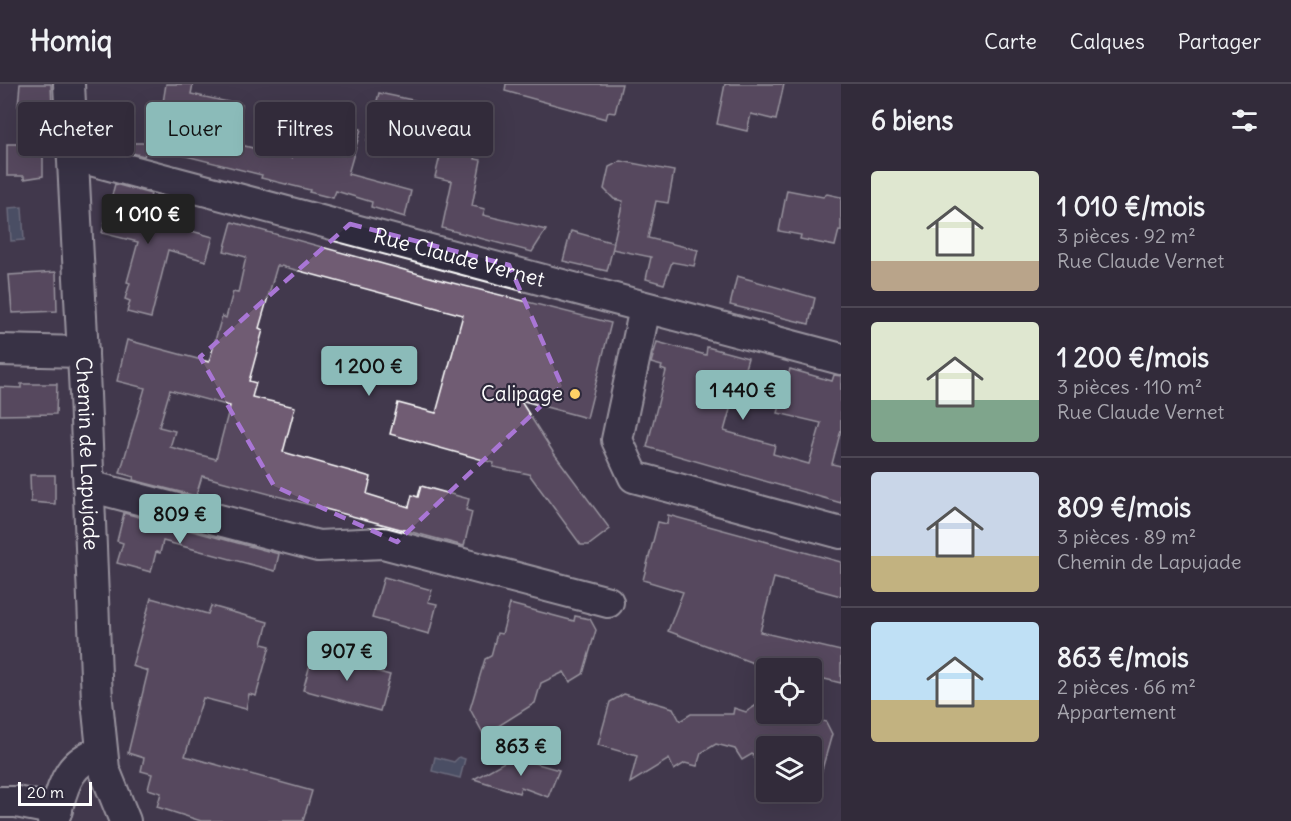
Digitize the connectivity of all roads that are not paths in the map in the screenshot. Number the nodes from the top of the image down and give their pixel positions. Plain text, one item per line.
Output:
1 (69, 84) edge
2 (74, 158) junction
3 (645, 308) junction
4 (0, 350) edge
5 (83, 352) junction
6 (841, 359) edge
7 (89, 486) junction
8 (841, 533) edge
9 (608, 603) dead end
10 (101, 751) junction
11 (0, 802) edge
12 (55, 816) edge
13 (125, 821) edge

1 - 2 street, Chemin de Lapujade
2 - 3 street, Rue Claude Vernet
2 - 5 street, Chemin de Lapujade
3 - 6 street, Rue Claude Vernet
3 - 8 street
4 - 5 street
5 - 7 street, Chemin de Lapujade
7 - 9 street
7 - 10 street, Chemin de Lapujade
10 - 12 street
10 - 13 street, Chemin de Lapujade
11 - 12 street

